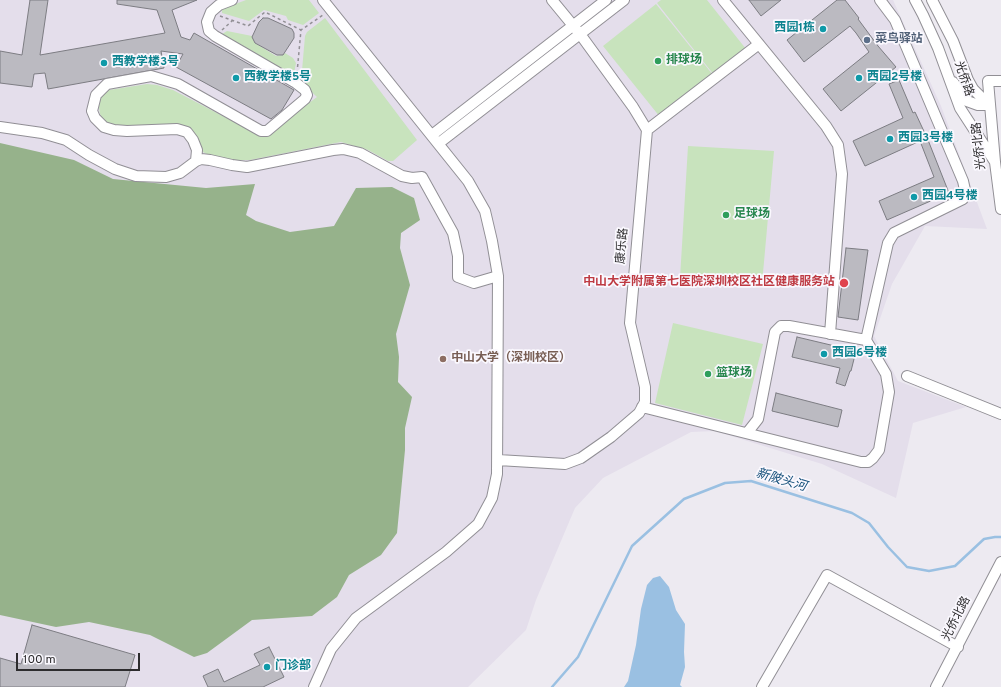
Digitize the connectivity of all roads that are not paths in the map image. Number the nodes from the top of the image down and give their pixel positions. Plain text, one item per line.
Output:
1 (232, 0) edge
2 (323, 0) edge
3 (552, 0) edge
4 (606, 0) edge
5 (624, 0) edge
6 (723, 0) edge
7 (880, 0) edge
8 (915, 0) edge
9 (934, 4) edge
10 (923, 15) junction
11 (573, 26) junction
12 (580, 34) junction
13 (759, 44) junction
14 (950, 78) junction
15 (1001, 81) edge
16 (989, 105) junction
17 (0, 127) edge
18 (647, 130) junction
19 (435, 139) junction
20 (196, 161) junction
21 (995, 162) junction
22 (1001, 208) edge
23 (498, 276) junction
24 (830, 334) junction
25 (866, 340) junction
26 (907, 376) dead end
27 (642, 407) junction
28 (1001, 414) edge
29 (747, 433) junction
30 (498, 460) junction
31 (1001, 562) edge
32 (958, 647) junction
33 (314, 687) edge
34 (762, 687) edge
35 (936, 687) edge

1 - 20 street
2 - 19 street
3 - 11 street
4 - 11 street
5 - 12 street
6 - 13 street
7 - 25 street
8 - 10 street, 光侨路
9 - 10 street
9 - 16 street, 光侨路
10 - 14 street, 光侨路
11 - 12 street
11 - 19 street
12 - 18 street
12 - 19 street
13 - 18 street
13 - 24 street
14 - 16 street
14 - 21 street, 光侨路
15 - 16 street, 光侨北路
16 - 21 street, 光侨北路
17 - 20 street
18 - 27 street, 康乐路
19 - 23 street
20 - 23 street
21 - 22 street, 光侨北路
23 - 30 street
24 - 25 street
24 - 29 street
25 - 29 street
26 - 28 street
27 - 29 street
27 - 30 street
30 - 33 street
31 - 32 street, 光侨北路
32 - 34 street
32 - 35 street, 光侨北路

